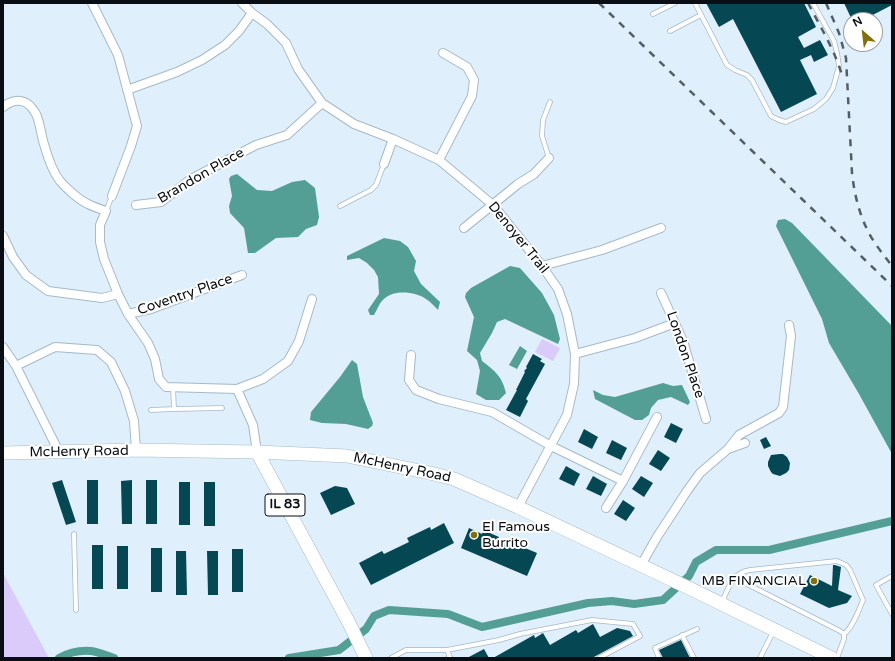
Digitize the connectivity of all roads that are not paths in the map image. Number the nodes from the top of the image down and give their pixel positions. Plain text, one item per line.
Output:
1 (92, 3) edge
2 (242, 3) edge
3 (675, 3) edge
4 (695, 3) edge
5 (813, 3) edge
6 (252, 13) junction
7 (653, 14) dead end
8 (701, 15) junction
9 (670, 31) dead end
10 (443, 53) dead end
11 (127, 90) junction
12 (550, 102) dead end
13 (322, 103) junction
14 (3, 107) edge
15 (393, 139) junction
16 (549, 158) joint
17 (439, 160) junction
18 (384, 164) joint
19 (112, 196) joint
20 (136, 205) dead end
21 (493, 205) junction
22 (340, 206) dead end
23 (106, 211) junction
24 (464, 228) dead end
25 (661, 228) dead end
26 (3, 236) edge
27 (542, 266) junction
28 (242, 275) dead end
29 (661, 293) dead end
30 (118, 294) junction
31 (312, 299) dead end
32 (128, 314) junction
33 (675, 323) junction
34 (789, 325) dead end
35 (3, 347) edge
36 (574, 354) junction
37 (411, 355) dead end
38 (16, 366) junction
39 (173, 387) junction
40 (237, 388) junction
41 (222, 408) dead end
42 (174, 409) junction
43 (150, 410) dead end
44 (657, 418) dead end
45 (706, 419) dead end
46 (745, 443) dead end
47 (551, 446) junction
48 (728, 449) junction
49 (136, 450) junction
50 (59, 452) junction
51 (257, 452) junction
52 (3, 454) edge
53 (623, 481) junction
54 (518, 508) junction
55 (606, 508) dead end
56 (74, 534) dead end
57 (641, 565) junction
58 (892, 576) edge
59 (735, 578) junction
60 (721, 604) junction
61 (76, 610) dead end
62 (892, 614) edge
63 (697, 629) dead end
64 (774, 630) junction
65 (844, 634) junction
66 (682, 635) junction
67 (447, 650) junction
68 (366, 656) edge
69 (391, 658) edge
70 (448, 658) edge
71 (600, 658) edge
72 (659, 658) edge
73 (694, 658) edge
74 (760, 658) edge
75 (832, 658) edge
76 (837, 658) edge

1 - 11 street
2 - 6 street, Denoyer Trail
3 - 7 lane
4 - 8 lane
5 - 8 lane
6 - 11 street
6 - 13 street, Denoyer Trail
8 - 9 lane
10 - 17 street
11 - 19 street
12 - 16 lane
13 - 15 street, Denoyer Trail
13 - 20 street, Brandon Place
14 - 23 street
15 - 17 street, Denoyer Trail
15 - 18 street
16 - 21 street
17 - 21 street, Denoyer Trail
18 - 22 lane
19 - 23 lane
21 - 24 street
21 - 27 street, Denoyer Trail
23 - 30 street
25 - 27 street
26 - 30 street
27 - 36 street, Denoyer Trail
28 - 32 street, Coventry Place
29 - 33 street, London Place
30 - 32 street
31 - 40 street
32 - 39 street
33 - 36 street
33 - 45 street, London Place
34 - 48 street
35 - 38 street
36 - 47 street, Denoyer Trail
37 - 47 street
38 - 49 street
38 - 50 street
39 - 40 street
39 - 42 lane
40 - 51 street
41 - 42 lane
42 - 43 lane
44 - 53 street
46 - 48 street
47 - 53 street
47 - 54 street, Denoyer Trail
48 - 57 street
49 - 50 main road, McHenry Road
49 - 51 main road, McHenry Road
50 - 52 main road, McHenry Road
51 - 54 main road, McHenry Road
51 - 68 main road, IL 83
53 - 55 street
54 - 57 main road, McHenry Road
56 - 61 lane
57 - 60 main road, McHenry Road
58 - 62 lane
59 - 60 lane
59 - 65 lane
59 - 65 lane
60 - 64 main road, McHenry Road
63 - 66 lane
64 - 74 lane
64 - 75 main road, McHenry Road
65 - 76 lane
66 - 72 lane
66 - 73 lane
67 - 69 lane
67 - 70 lane
67 - 71 lane

